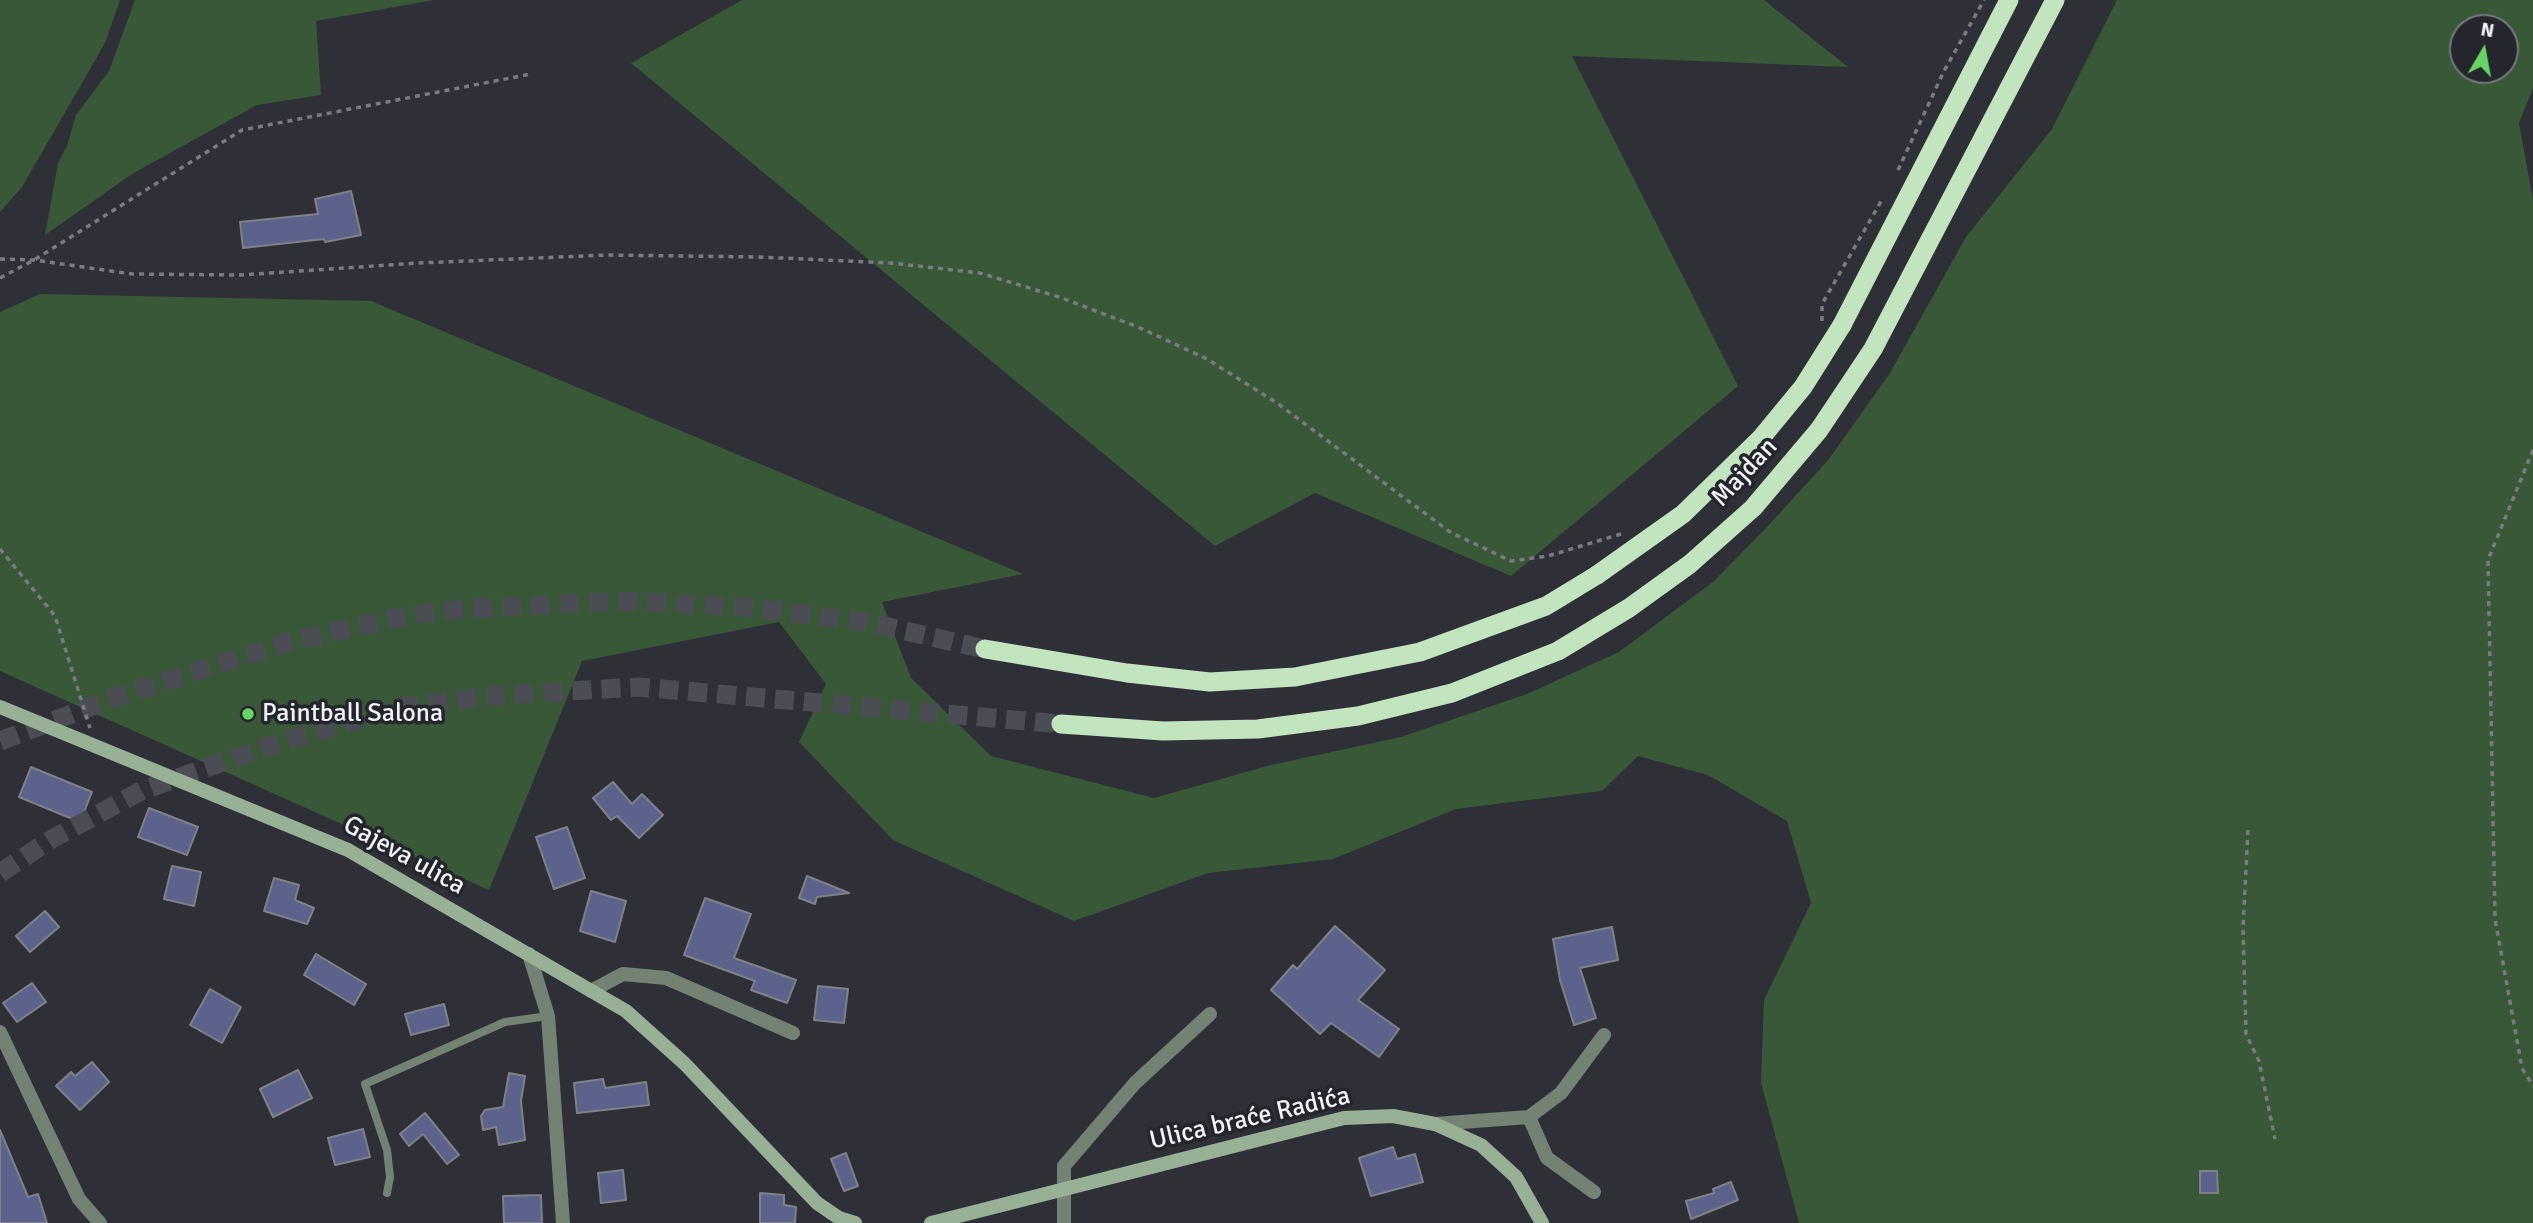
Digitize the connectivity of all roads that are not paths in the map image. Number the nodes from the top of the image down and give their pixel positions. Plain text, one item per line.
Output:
1 (2009, 0) edge
2 (2055, 0) edge
3 (985, 649) tunnel mouth
4 (0, 707) edge
5 (1061, 724) tunnel mouth
6 (529, 954) junction
7 (591, 991) junction
8 (1210, 1014) dead end
9 (548, 1016) junction
10 (0, 1032) edge
11 (793, 1033) dead end
12 (1604, 1035) dead end
13 (1529, 1117) junction
14 (1435, 1124) junction
15 (1064, 1188) junction
16 (1594, 1192) dead end
17 (387, 1194) dead end
18 (100, 1223) edge
19 (563, 1223) edge
20 (855, 1223) edge
21 (931, 1223) edge
22 (1064, 1223) edge
23 (1542, 1223) edge

1 - 3 highway, Majdan, bridge
2 - 5 highway, Majdan
4 - 6 main road, Gajeva ulica
6 - 7 main road
6 - 9 street
7 - 11 street
7 - 20 main road
8 - 15 street
9 - 17 lane
9 - 19 street
10 - 18 street
12 - 13 street
13 - 14 street
13 - 16 street
14 - 15 main road, Ulica braće Radića
14 - 23 main road, Ulica braće Radića
15 - 21 main road, Ulica braće Radića
15 - 22 street

